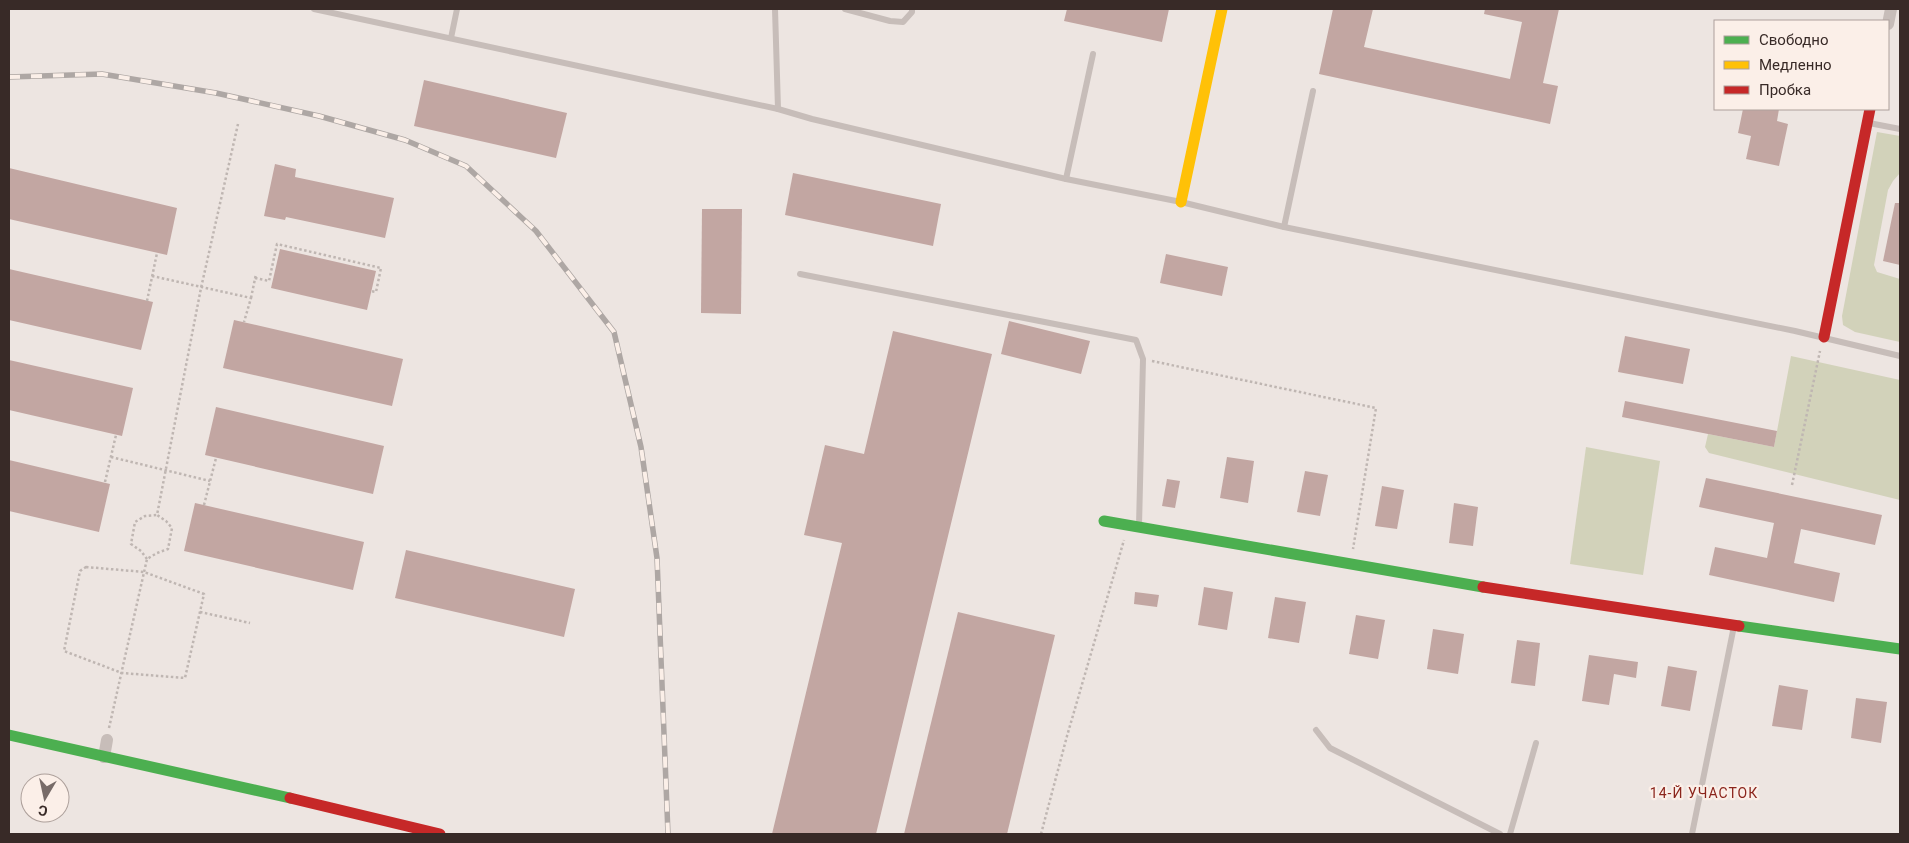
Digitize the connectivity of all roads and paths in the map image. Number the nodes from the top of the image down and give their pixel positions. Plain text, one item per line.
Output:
1 (314, 9) edge
2 (457, 9) edge
3 (775, 9) edge
4 (845, 9) edge
5 (912, 9) edge
6 (1222, 9) edge
7 (451, 38) junction
8 (1093, 54) dead end
9 (1313, 91) dead end
10 (778, 109) junction
11 (1870, 110) edge
12 (1867, 123) junction
13 (238, 124) dead end
14 (1900, 129) edge
15 (1066, 179) junction
16 (1181, 202) junction
17 (1284, 227) junction
18 (157, 253) dead end
19 (256, 274) dead end
20 (800, 274) dead end
21 (152, 276) junction
22 (255, 278) junction
23 (201, 288) junction
24 (371, 291) dead end
25 (251, 298) junction
26 (147, 301) dead end
27 (244, 322) dead end
28 (1824, 337) junction
29 (1900, 356) edge
30 (1143, 359) junction
31 (116, 435) dead end
32 (111, 457) junction
33 (216, 458) dead end
34 (166, 470) junction
35 (210, 481) junction
36 (105, 482) dead end
37 (1792, 485) dead end
38 (204, 505) dead end
39 (157, 515) junction
40 (1104, 521) dead end
41 (1134, 525) junction
42 (147, 559) junction
43 (1350, 563) junction
44 (144, 572) junction
45 (200, 612) junction
46 (250, 623) dead end
47 (1734, 625) junction
48 (1900, 649) edge
49 (122, 673) junction
50 (1316, 730) dead end
51 (9, 735) edge
52 (107, 740) joint
53 (1536, 743) dead end
54 (99, 754) junction
55 (440, 834) edge
56 (1041, 834) edge
57 (1500, 834) edge
58 (1510, 834) edge
59 (1692, 834) edge

1 - 7 lane
2 - 7 lane
3 - 10 lane
4 - 5 lane
6 - 16 street
7 - 10 lane
8 - 15 lane
9 - 17 lane
10 - 15 lane
11 - 12 street
12 - 14 lane
12 - 28 street
13 - 23 path
15 - 16 lane
16 - 17 lane
17 - 28 lane
18 - 21 path
19 - 22 path
20 - 30 lane
21 - 23 path
21 - 26 path
22 - 24 path
22 - 25 path
23 - 25 path
23 - 34 path
25 - 27 path
28 - 29 lane
28 - 37 path
30 - 41 lane
30 - 43 path
31 - 32 path
32 - 34 path
32 - 36 path
33 - 35 path
34 - 35 path
34 - 39 path
35 - 38 path
39 - 42 path
39 - 42 path
40 - 41 street
41 - 43 street
41 - 56 path
42 - 44 path
43 - 47 street
44 - 45 path
44 - 49 path
44 - 49 path
45 - 46 path
45 - 49 path
47 - 48 street
47 - 59 lane
49 - 52 path
50 - 57 lane
51 - 54 street
52 - 54 street
53 - 58 lane
54 - 55 street

